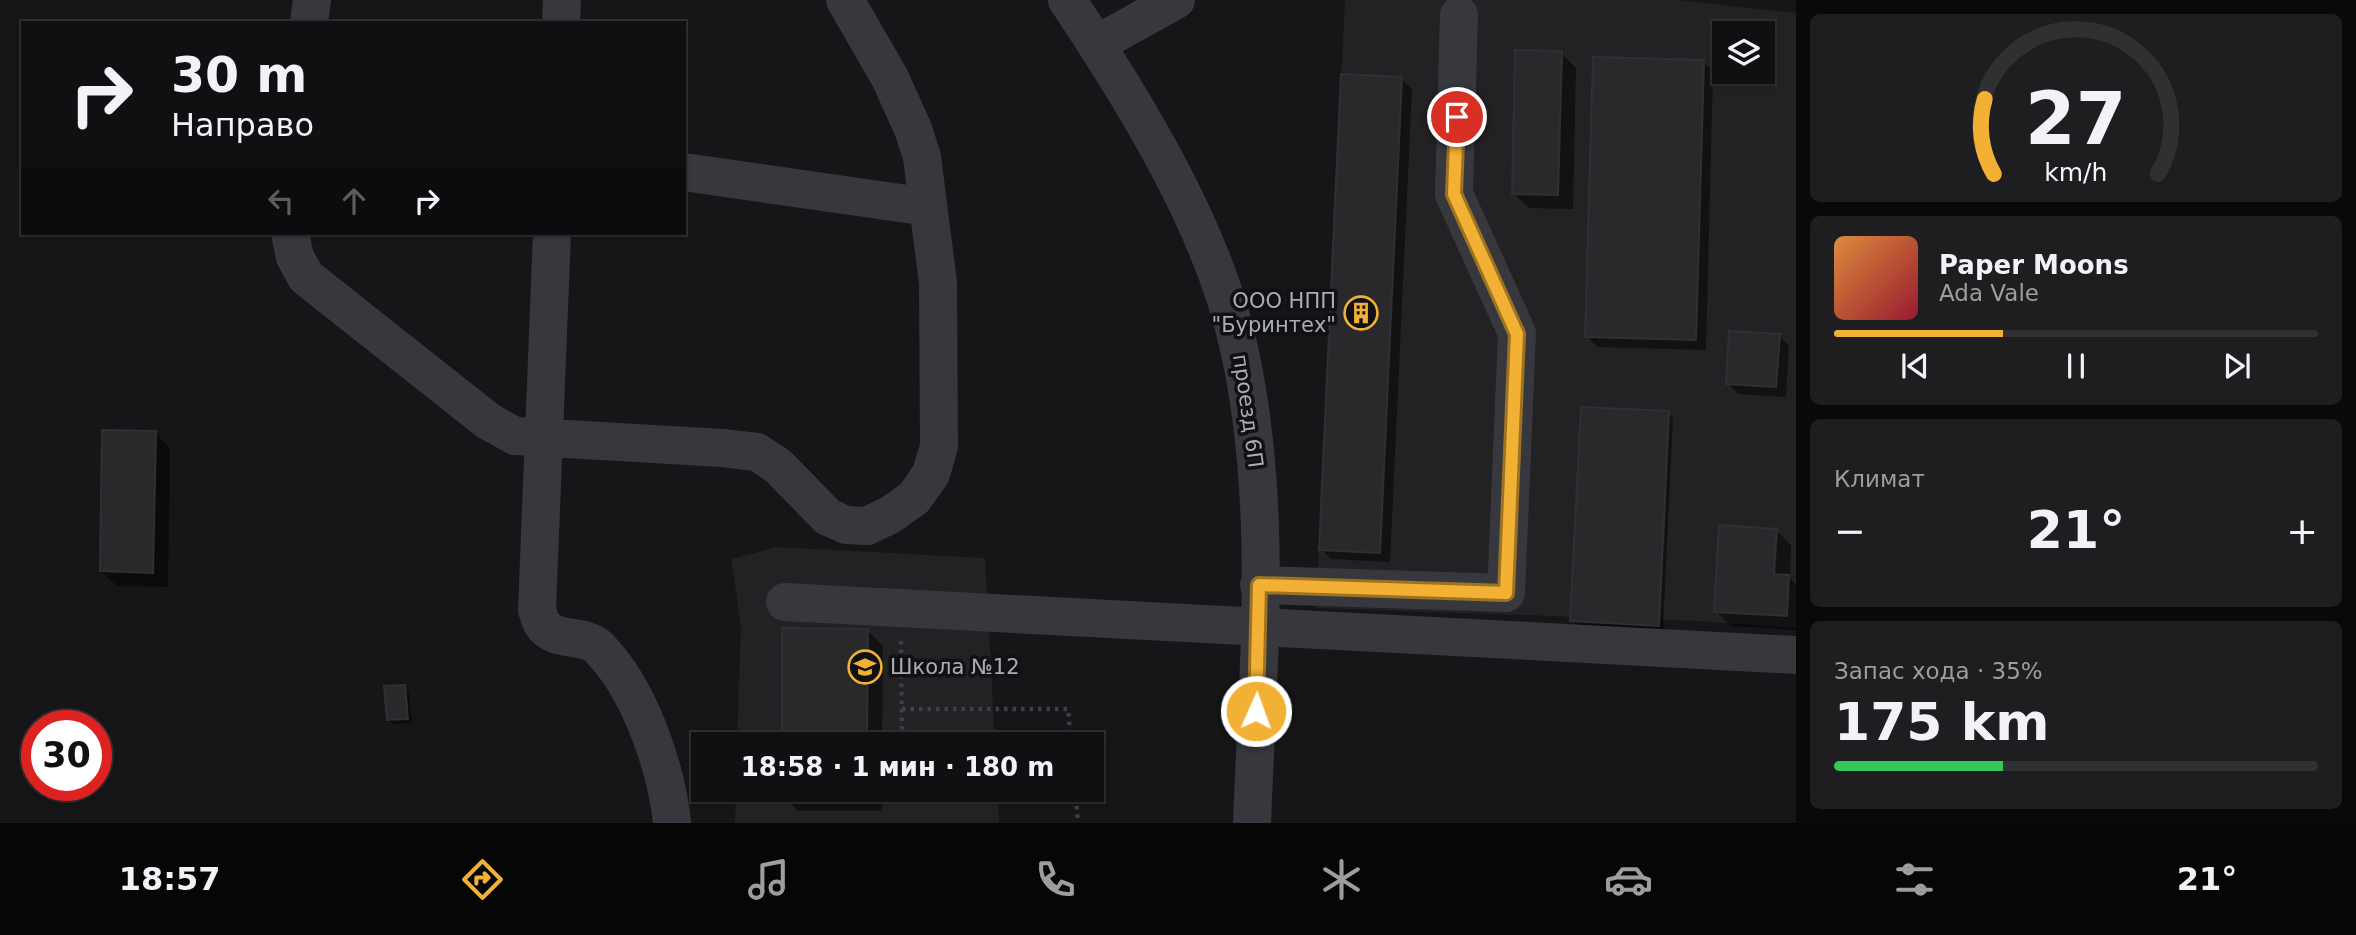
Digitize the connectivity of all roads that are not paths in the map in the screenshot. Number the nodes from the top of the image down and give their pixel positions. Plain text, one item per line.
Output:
1 (312, 0) edge
2 (562, 0) edge
3 (845, 0) edge
4 (1067, 0) edge
5 (1176, 0) edge
6 (1459, 15) dead end
7 (309, 21) edge
8 (561, 21) edge
9 (1097, 44) junction
10 (686, 172) edge
11 (928, 207) junction
12 (290, 235) edge
13 (552, 235) edge
14 (544, 437) junction
15 (1259, 585) junction
16 (785, 602) dead end
17 (1259, 628) junction
18 (1796, 655) edge
19 (672, 823) edge
20 (1252, 823) edge

1 - 7 street
2 - 8 street
3 - 11 street
4 - 9 street, проезд 6П
5 - 9 street
6 - 15 street
9 - 15 street, проезд 6П
10 - 11 street
11 - 14 street
12 - 14 street
13 - 14 street
14 - 19 street
15 - 17 street, проезд 6П
16 - 17 street
17 - 18 street
17 - 20 street, проезд 6П

